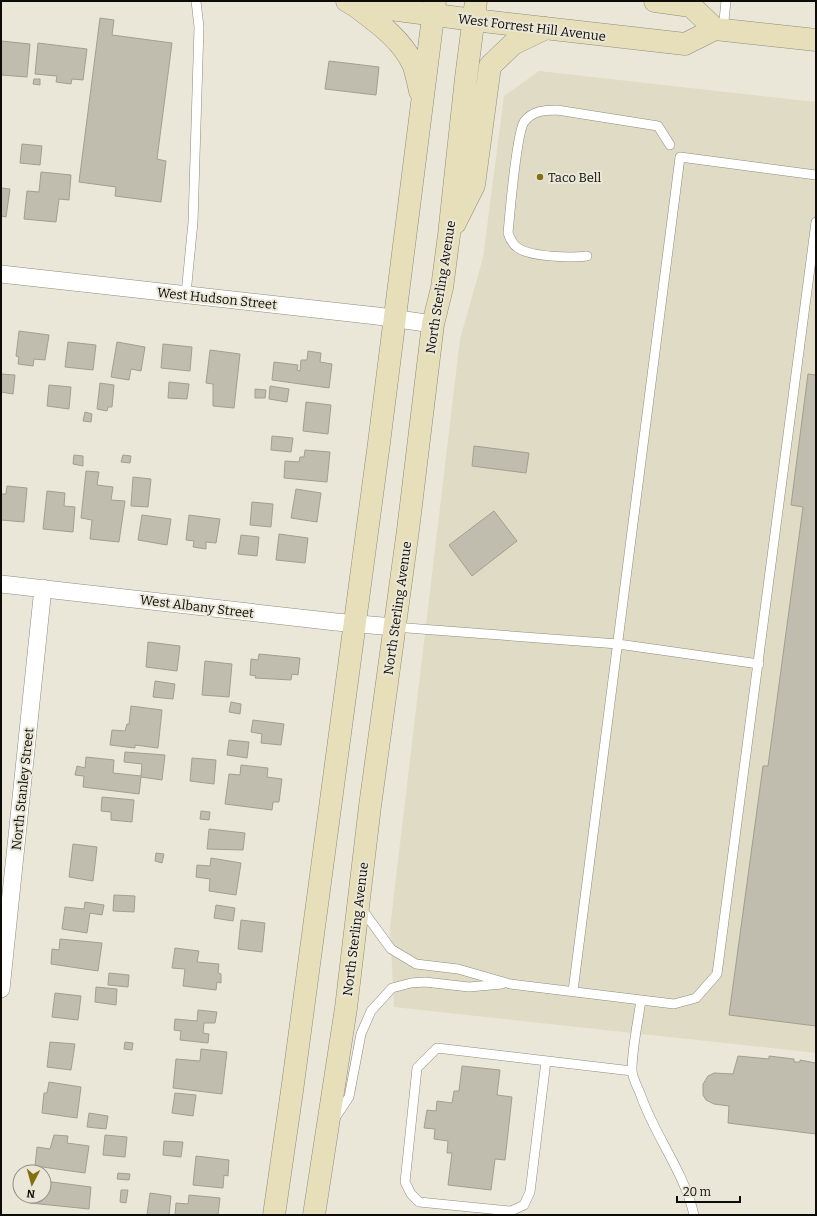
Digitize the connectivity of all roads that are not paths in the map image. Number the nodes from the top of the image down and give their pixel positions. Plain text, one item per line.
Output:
1 (196, 1) edge
2 (654, 1) edge
3 (726, 1) edge
4 (350, 2) edge
5 (434, 8) edge
6 (475, 11) edge
7 (546, 28) junction
8 (719, 29) junction
9 (816, 40) edge
10 (423, 100) junction
11 (670, 145) dead end
12 (816, 175) edge
13 (816, 222) edge
14 (450, 234) junction
15 (587, 256) dead end
16 (1, 274) edge
17 (186, 294) junction
18 (395, 318) junction
19 (433, 324) junction
20 (1, 584) edge
21 (43, 588) junction
22 (354, 624) junction
23 (394, 627) junction
24 (618, 644) junction
25 (759, 664) junction
26 (358, 904) junction
27 (510, 984) junction
28 (1, 989) edge
29 (573, 991) junction
30 (641, 1000) junction
31 (546, 1061) junction
32 (632, 1071) junction
33 (329, 1127) junction
34 (274, 1215) edge
35 (314, 1215) edge
36 (694, 1215) edge

1 - 17 lane
2 - 8 main road
3 - 8 lane
4 - 5 main road, West Forrest Hill Avenue
4 - 10 main road
5 - 6 main road, West Forrest Hill Avenue
5 - 10 main road
6 - 7 main road, West Forrest Hill Avenue
6 - 14 main road, North Sterling Avenue
7 - 8 main road, West Forrest Hill Avenue
7 - 14 main road
8 - 9 main road
10 - 18 main road
11 - 15 lane
12 - 24 lane
13 - 25 lane
14 - 19 main road, North Sterling Avenue
16 - 17 street, West Hudson Street
17 - 18 street, West Hudson Street
18 - 19 street, West Hudson Street
18 - 22 main road
19 - 23 main road, North Sterling Avenue
20 - 21 street, West Albany Street
21 - 22 street, West Albany Street
21 - 28 street, North Stanley Street
22 - 23 street, West Albany Street
22 - 34 main road
23 - 24 lane
23 - 26 main road, North Sterling Avenue
24 - 25 lane
24 - 29 lane
25 - 30 lane
26 - 27 lane
26 - 33 main road, North Sterling Avenue
27 - 29 lane
27 - 33 lane
29 - 30 lane
30 - 32 lane
31 - 31 lane
31 - 32 lane
32 - 36 lane
33 - 35 main road, North Sterling Avenue

